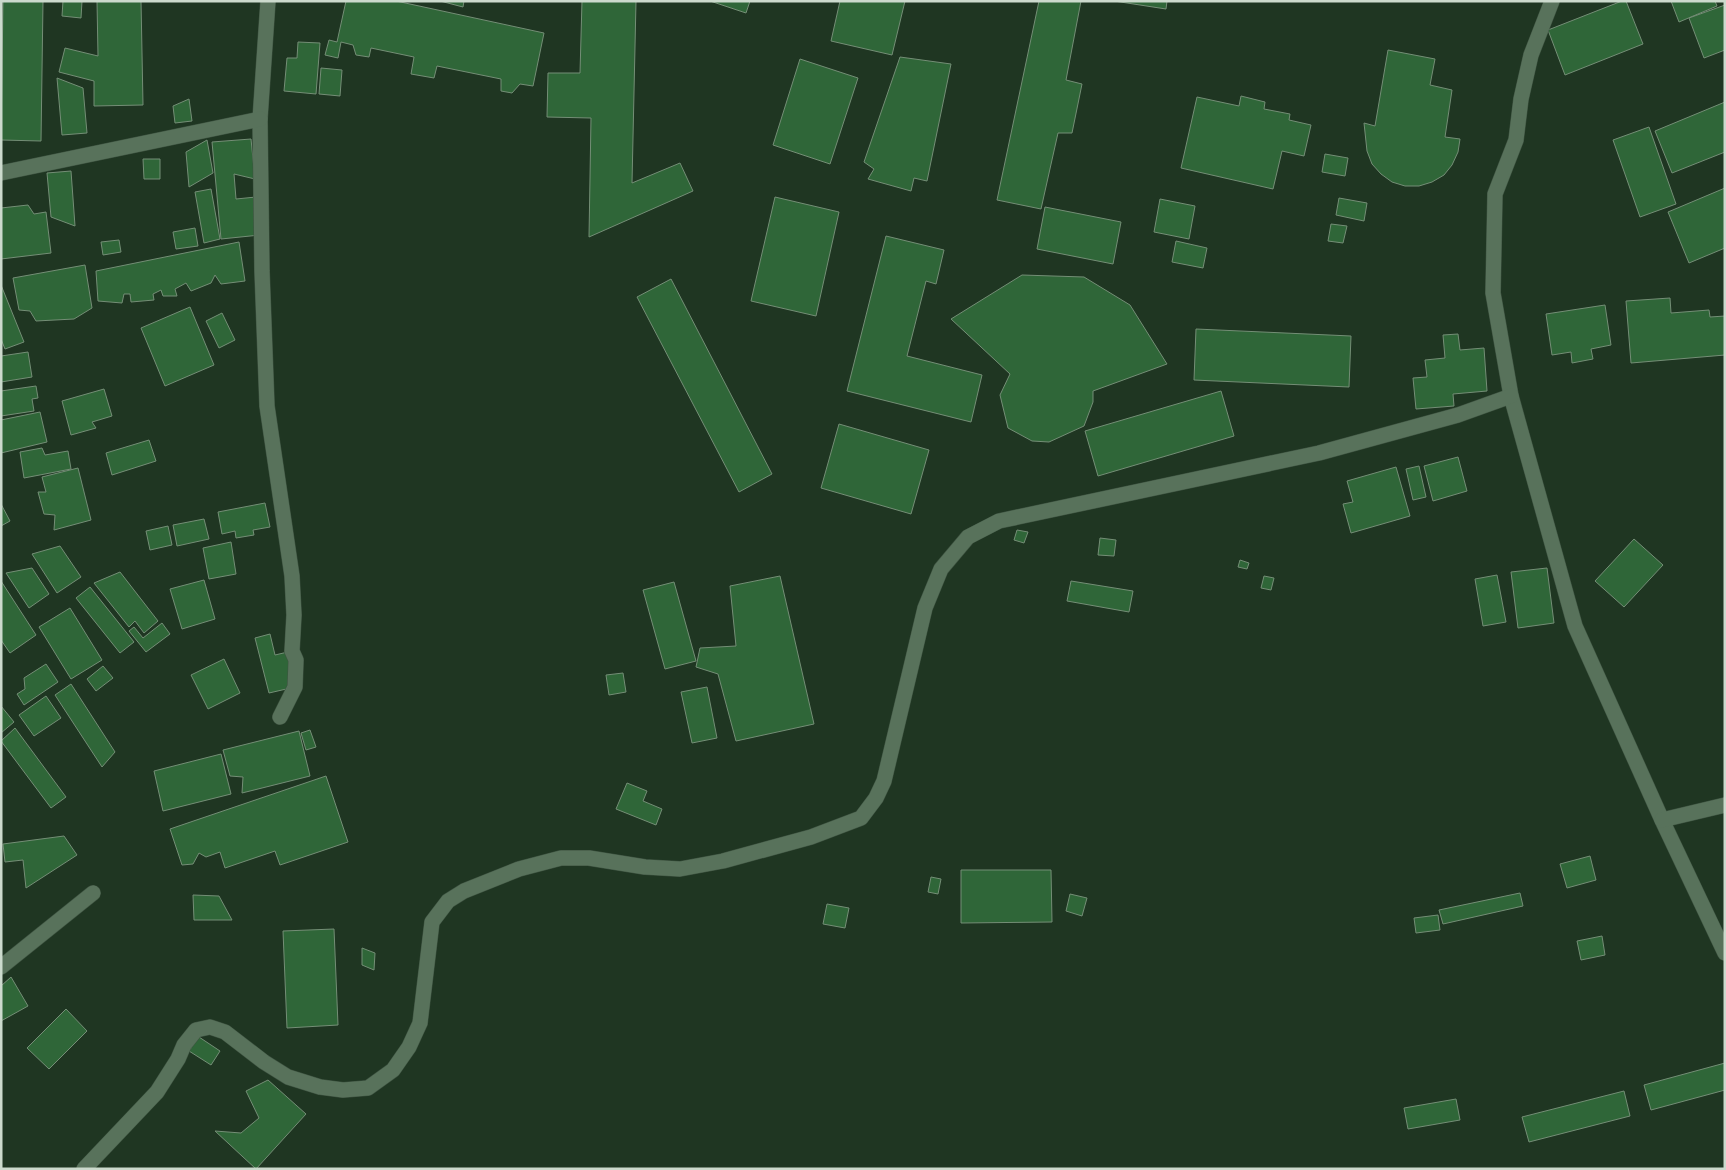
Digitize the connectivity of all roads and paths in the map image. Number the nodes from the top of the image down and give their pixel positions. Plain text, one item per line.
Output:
1 (268, 1) edge
2 (1552, 1) edge
3 (260, 120) junction
4 (1, 173) edge
5 (1511, 396) junction
6 (280, 717) dead end
7 (1725, 805) edge
8 (1662, 820) junction
9 (93, 893) dead end
10 (1725, 953) edge
11 (1, 967) edge
12 (84, 1169) edge

1 - 3 street
2 - 5 street
3 - 4 street
3 - 6 street
5 - 8 street
5 - 12 street
7 - 8 street
8 - 10 street
9 - 11 street

